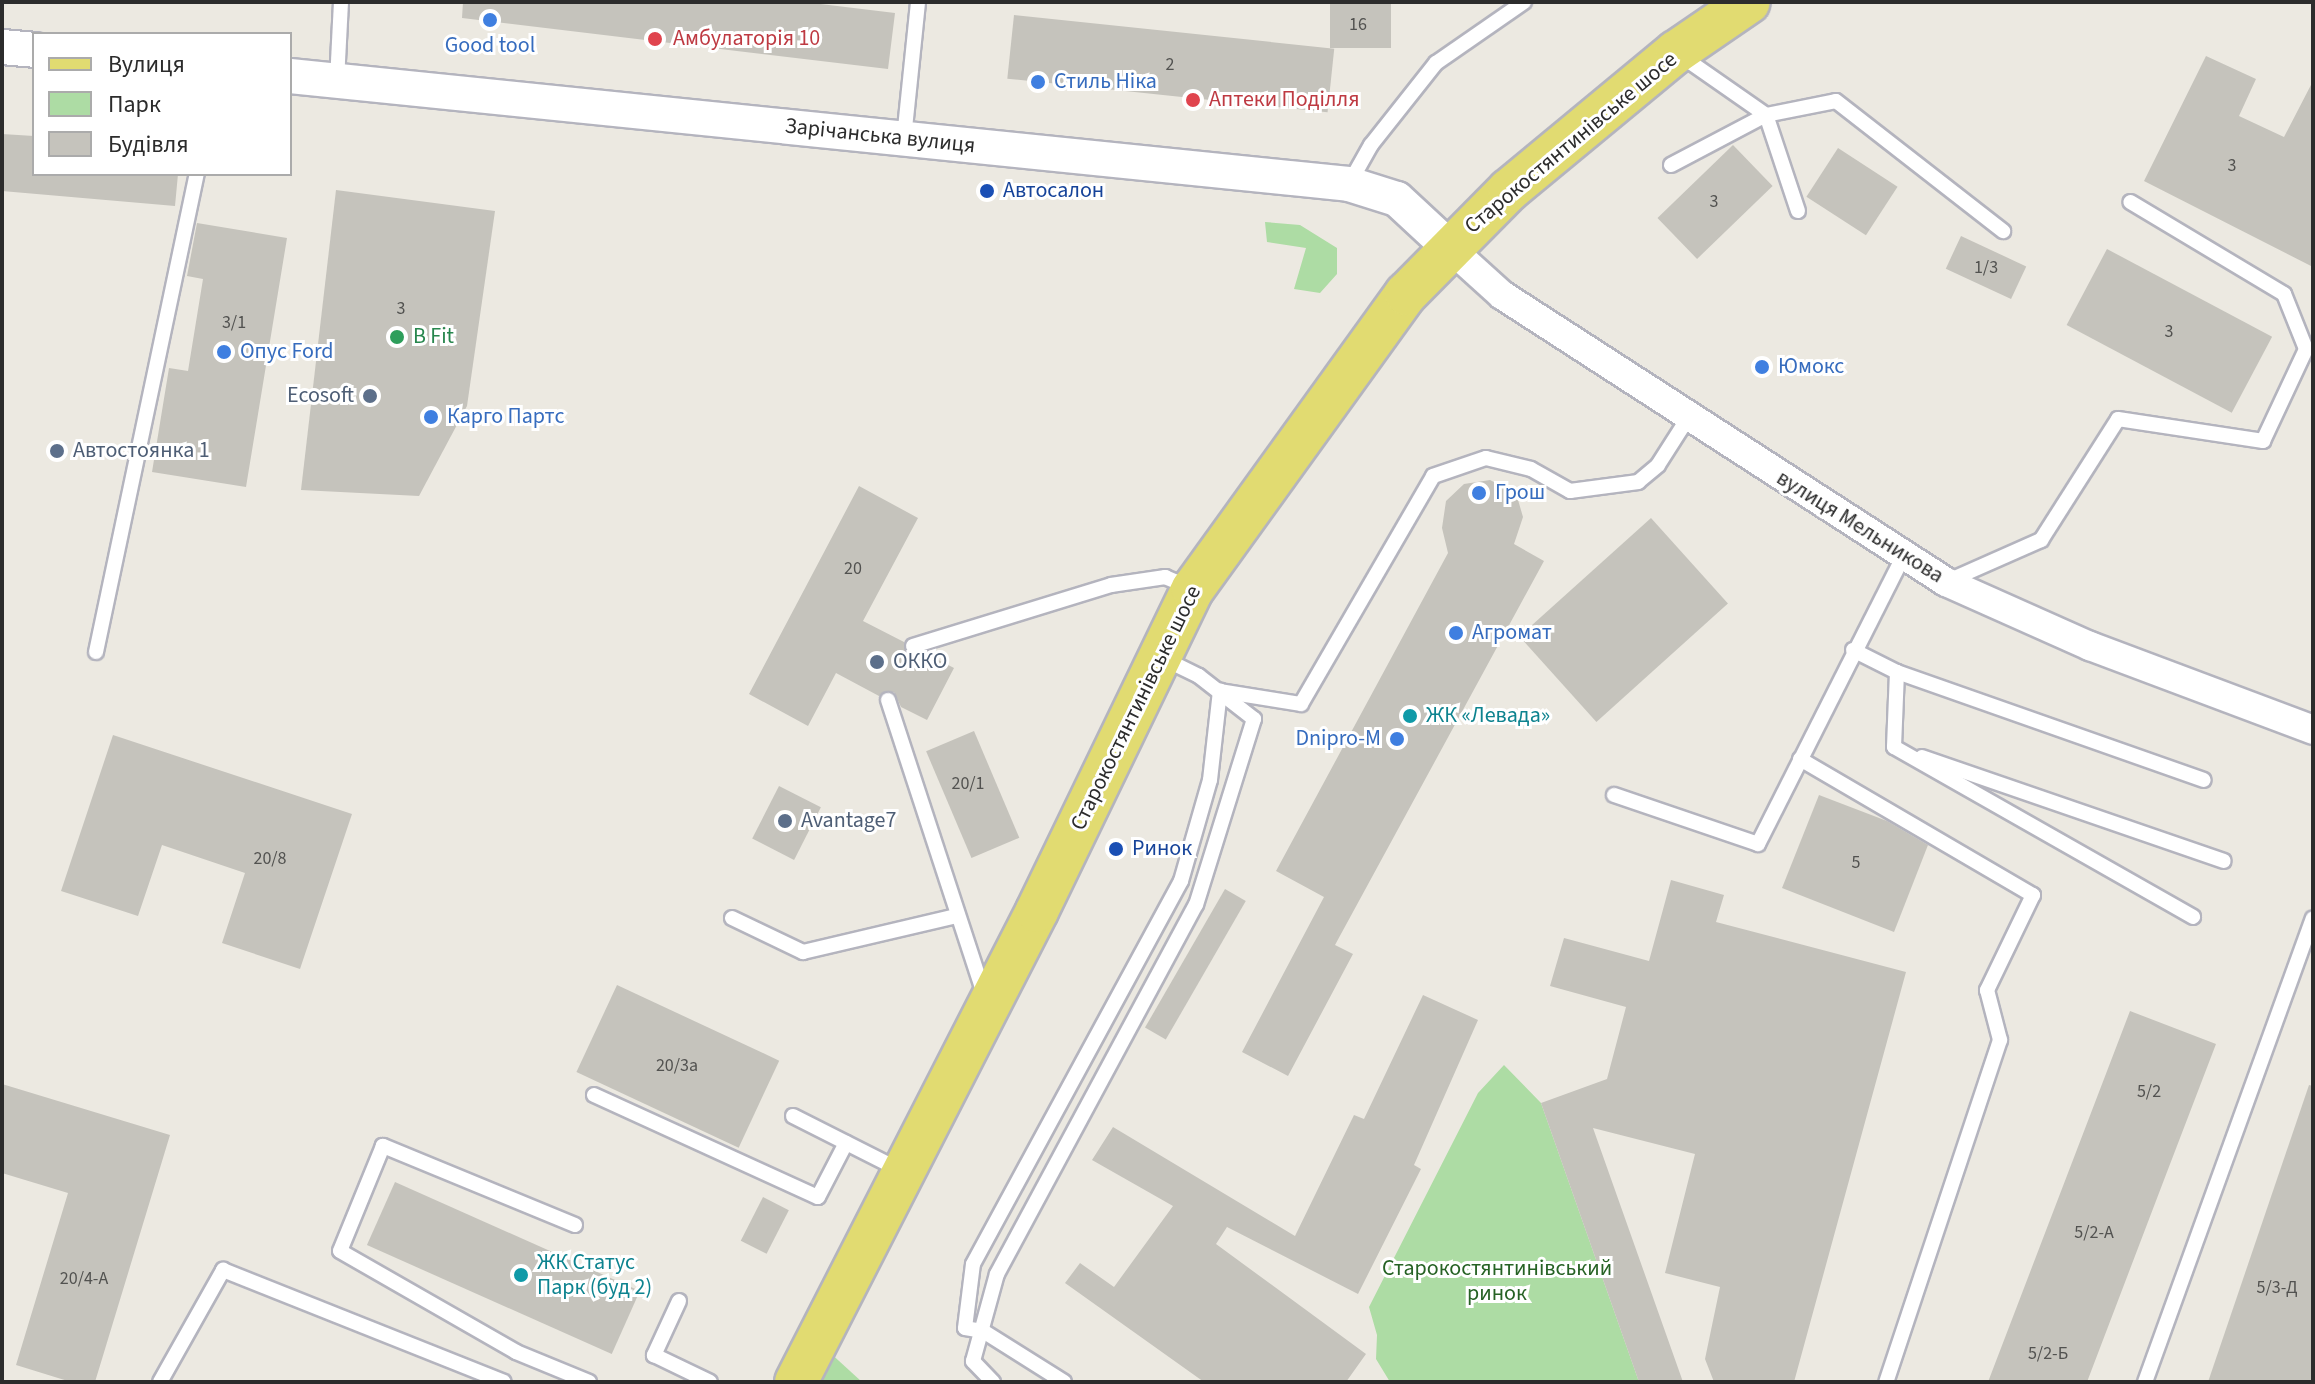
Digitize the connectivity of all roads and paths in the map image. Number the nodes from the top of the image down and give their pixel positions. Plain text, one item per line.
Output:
1 (341, 2) edge
2 (918, 2) edge
3 (1524, 2) edge
4 (1749, 2) edge
5 (2, 47) edge
6 (32, 50) edge
7 (1676, 52) junction
8 (292, 76) edge
9 (337, 81) junction
10 (1766, 115) junction
11 (904, 139) junction
12 (1671, 165) dead end
13 (197, 176) edge
14 (1349, 184) junction
15 (2130, 202) dead end
16 (1798, 211) dead end
17 (2003, 231) dead end
18 (1450, 248) junction
19 (1688, 418) junction
20 (1903, 557) junction
21 (1946, 582) junction
22 (1193, 589) junction
23 (913, 646) dead end
24 (1853, 650) junction
25 (96, 652) dead end
26 (1160, 658) junction
27 (1897, 672) junction
28 (1220, 691) junction
29 (888, 700) dead end
30 (2313, 730) edge
31 (1894, 747) junction
32 (1800, 759) junction
33 (2204, 780) dead end
34 (1614, 795) dead end
35 (2224, 861) dead end
36 (956, 916) junction
37 (2193, 917) dead end
38 (732, 918) dead end
39 (2313, 919) edge
40 (988, 1003) junction
41 (594, 1095) dead end
42 (793, 1116) dead end
43 (846, 1143) junction
44 (902, 1171) junction
45 (575, 1225) dead end
46 (679, 1301) dead end
47 (983, 1331) junction
48 (160, 1382) edge
49 (504, 1382) edge
50 (589, 1382) edge
51 (710, 1382) edge
52 (796, 1382) edge
53 (993, 1382) edge
54 (1064, 1382) edge
55 (1886, 1382) edge
56 (2145, 1382) edge

1 - 9 lane
2 - 11 lane
3 - 14 lane
4 - 7 main road, Старокостянтинівське шосе
5 - 6 street
7 - 10 lane
7 - 18 main road, Старокостянтинівське шосе
8 - 9 street, Зарічанська вулиця
9 - 11 street, Зарічанська вулиця
10 - 12 lane
10 - 16 lane
10 - 17 lane
11 - 14 street, Зарічанська вулиця
13 - 25 lane
14 - 18 street, Зарічанська вулиця
15 - 21 lane
18 - 19 street, вулиця Мельникова
18 - 22 main road, Старокостянтинівське шосе
19 - 20 street, вулиця Мельникова
19 - 28 lane
20 - 21 street, вулиця Мельникова
20 - 24 lane
21 - 30 street, вулиця Мельникова
22 - 23 lane
22 - 26 main road, Старокостянтинівське шосе
24 - 27 lane
24 - 32 lane
26 - 28 lane
26 - 40 main road, Старокостянтинівське шосе
27 - 31 lane
27 - 33 lane
28 - 47 lane
28 - 47 lane
29 - 36 lane
31 - 35 lane
31 - 37 lane
32 - 34 lane
32 - 55 lane
36 - 38 lane
36 - 40 lane
39 - 56 lane
40 - 44 main road, Старокостянтинівське шосе
41 - 43 lane
42 - 43 lane
43 - 44 lane
44 - 52 main road, Старокостянтинівське шосе
45 - 50 lane
46 - 51 lane
47 - 53 lane
47 - 54 lane
48 - 49 lane

